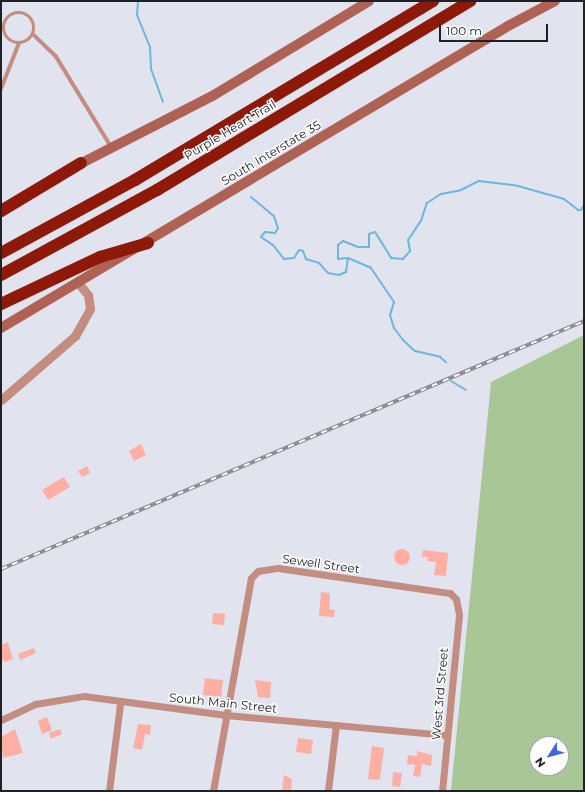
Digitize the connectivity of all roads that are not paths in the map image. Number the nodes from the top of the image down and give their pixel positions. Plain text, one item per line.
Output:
1 (369, 1) edge
2 (433, 1) edge
3 (470, 1) edge
4 (555, 1) edge
5 (3, 23) edge
6 (33, 34) junction
7 (19, 43) junction
8 (1, 89) edge
9 (112, 146) junction
10 (81, 163) junction
11 (1, 204) edge
12 (1, 211) edge
13 (148, 243) junction
14 (1, 253) edge
15 (1, 274) edge
16 (79, 284) junction
17 (1, 304) edge
18 (1, 328) edge
19 (1, 400) edge
20 (456, 599) joint
21 (120, 704) junction
22 (226, 716) junction
23 (1, 720) edge
24 (336, 726) junction
25 (447, 735) junction
26 (109, 791) edge
27 (213, 791) edge
28 (328, 791) edge
29 (442, 791) edge

1 - 9 main road
2 - 14 highway, Purple Heart Trail
3 - 15 highway, Purple Heart Trail
4 - 13 main road, South Interstate 35
5 - 6 lane
5 - 7 lane
6 - 7 lane
6 - 9 lane
7 - 8 lane
9 - 10 main road
10 - 11 main road
10 - 12 highway
13 - 16 main road, South Interstate 35
13 - 17 highway
16 - 18 main road, South Interstate 35
16 - 19 street
20 - 22 street, Sewell Street
20 - 25 street, West 3rd Street
21 - 22 street, South Main Street
21 - 23 street, South Main Street
21 - 26 street
22 - 24 street, South Main Street
22 - 27 street, Sewell Street
24 - 25 street, South Main Street
24 - 28 street
25 - 29 street, West 3rd Street

